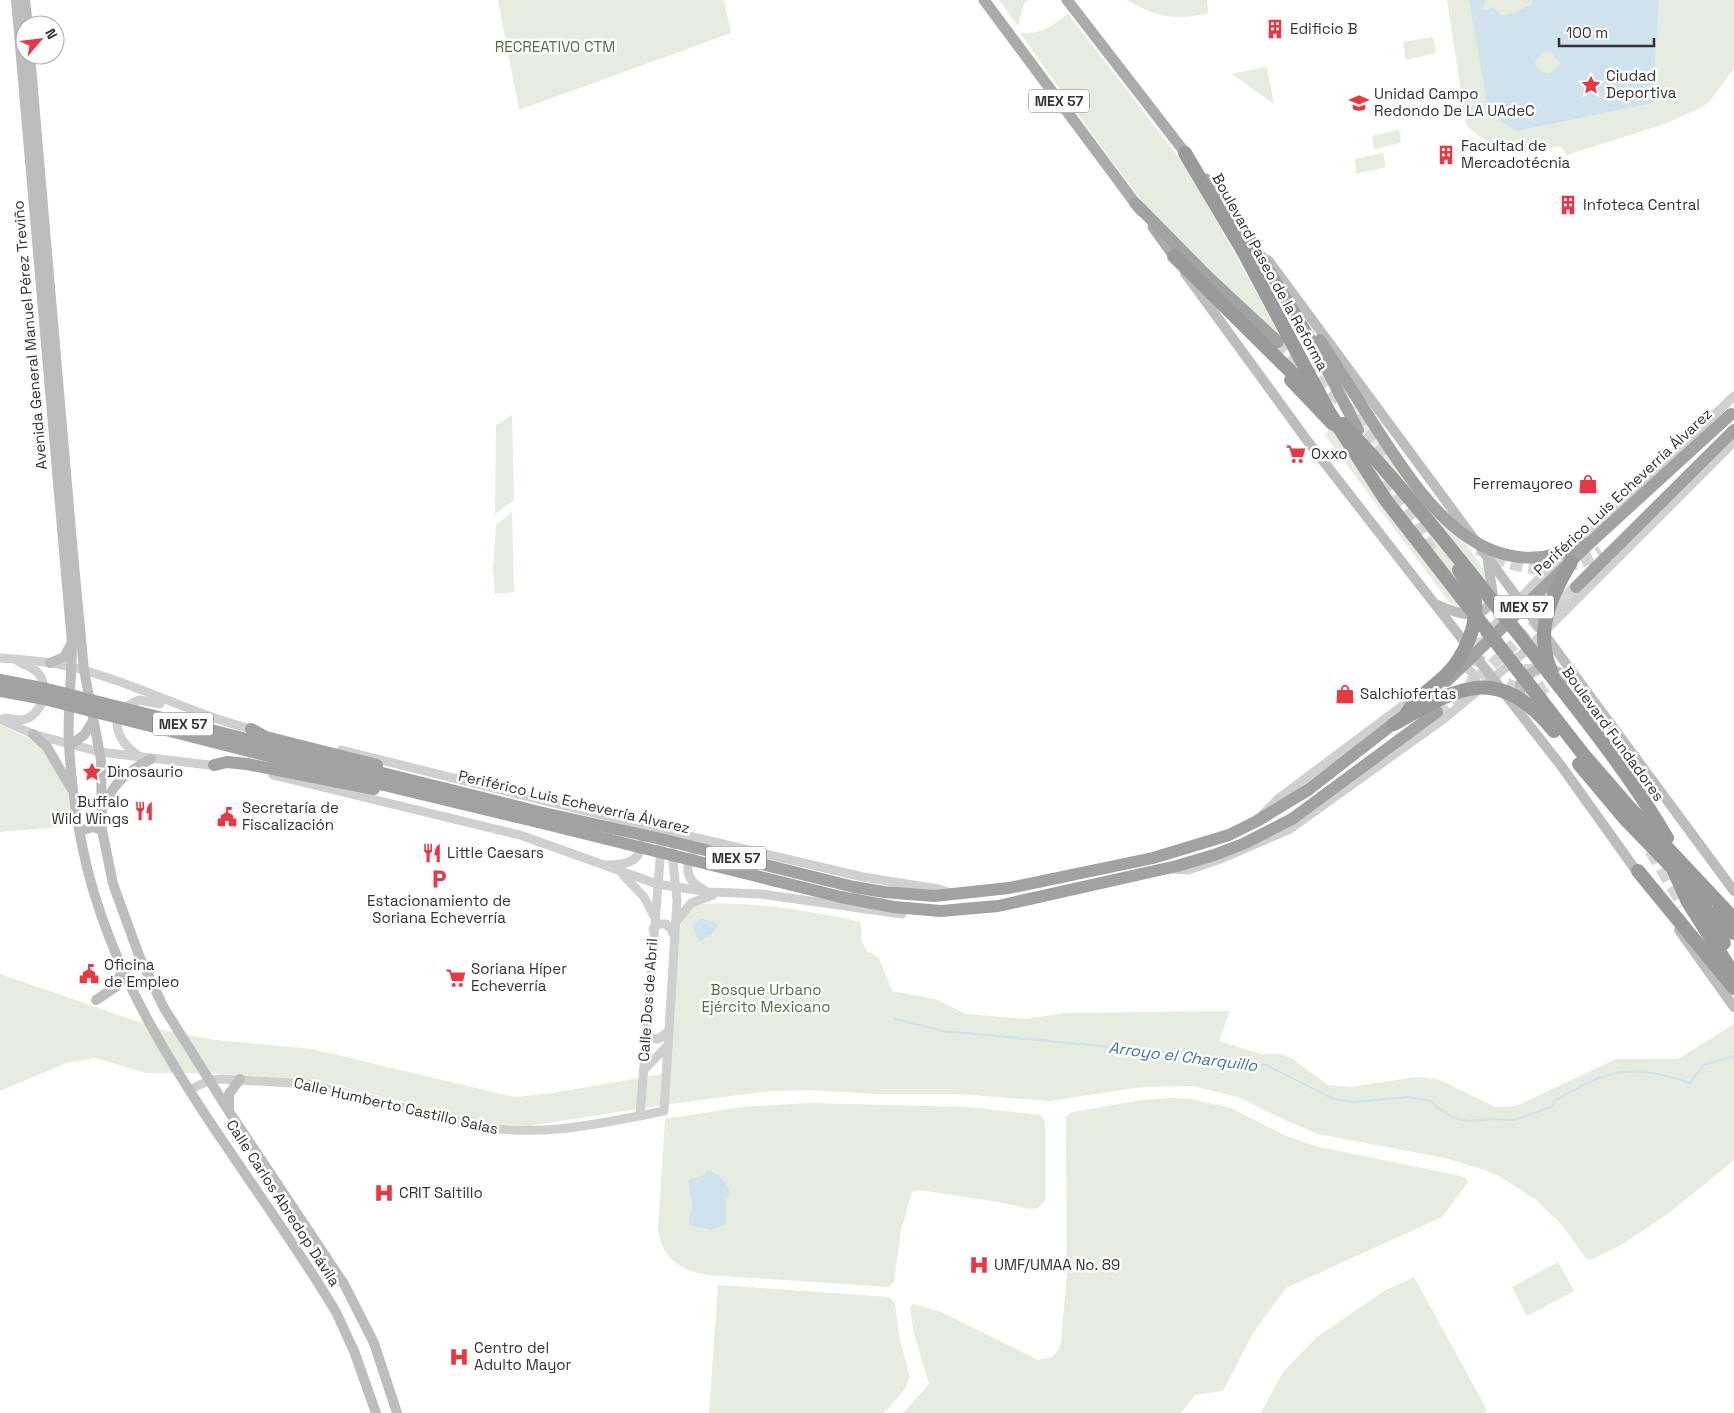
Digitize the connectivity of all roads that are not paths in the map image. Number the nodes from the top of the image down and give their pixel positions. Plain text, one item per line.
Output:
1 (16, 0) edge
2 (25, 0) edge
3 (984, 0) edge
4 (1067, 0) edge
5 (27, 15) edge
6 (31, 65) edge
7 (1185, 153) junction
8 (1135, 203) junction
9 (1239, 221) junction
10 (1174, 256) junction
11 (1279, 275) junction
12 (1278, 342) tunnel mouth
13 (1283, 368) junction
14 (1734, 396) edge
15 (1732, 412) edge
16 (1358, 430) dead end
17 (1734, 430) edge
18 (1734, 442) edge
19 (1672, 491) junction
20 (1592, 541) junction
21 (1602, 551) tunnel mouth
22 (1484, 552) junction
23 (1571, 562) junction
24 (1542, 575) junction
25 (1577, 587) tunnel mouth
26 (1518, 600) junction
27 (1435, 603) junction
28 (1572, 606) junction
29 (1542, 633) junction
30 (1517, 634) joint
31 (72, 643) junction
32 (1499, 648) joint
33 (1472, 651) junction
34 (0, 658) edge
35 (12, 659) junction
36 (50, 663) junction
37 (72, 667) junction
38 (1452, 669) junction
39 (84, 670) junction
40 (1494, 678) junction
41 (0, 680) edge
42 (0, 691) edge
43 (1588, 695) junction
44 (1474, 696) junction
45 (183, 707) junction
46 (1438, 712) tunnel mouth
47 (1407, 713) junction
48 (0, 718) edge
49 (93, 721) junction
50 (1394, 724) junction
51 (1531, 725) junction
52 (251, 729) junction
53 (33, 734) junction
54 (69, 746) junction
55 (100, 752) junction
56 (147, 759) junction
57 (214, 765) junction
58 (364, 775) junction
59 (418, 782) junction
60 (382, 785) junction
61 (75, 796) junction
62 (101, 814) junction
63 (539, 817) junction
64 (618, 819) junction
65 (1257, 821) junction
66 (102, 830) junction
67 (666, 830) junction
68 (80, 831) junction
69 (732, 846) junction
70 (601, 865) junction
71 (1167, 868) junction
72 (1638, 872) junction
73 (620, 873) junction
74 (1703, 876) dead end
75 (657, 884) junction
76 (675, 887) junction
77 (1734, 890) edge
78 (709, 892) junction
79 (719, 893) junction
80 (956, 895) junction
81 (1685, 908) tunnel mouth
82 (1734, 910) edge
83 (941, 911) junction
84 (654, 916) junction
85 (1734, 919) edge
86 (675, 923) junction
87 (654, 929) junction
88 (1734, 933) edge
89 (674, 936) junction
90 (1734, 961) edge
91 (122, 968) junction
92 (1734, 975) edge
93 (1734, 982) edge
94 (1734, 988) edge
95 (96, 1000) dead end
96 (1734, 1006) edge
97 (668, 1031) junction
98 (646, 1037) junction
99 (668, 1045) junction
100 (643, 1071) junction
101 (240, 1079) junction
102 (210, 1080) junction
103 (189, 1090) junction
104 (664, 1111) joint
105 (230, 1113) junction
106 (640, 1116) junction
107 (376, 1413) edge
108 (397, 1413) edge

1 - 31 main road, Avenida General Manuel Pérez Treviño
2 - 5 main road
3 - 8 main road, Boulevard Paseo de la Reforma / MEX 57
4 - 7 main road, Boulevard Paseo de la Reforma / MEX 57
6 - 39 main road, Avenida General Manuel Pérez Treviño
7 - 9 main road, Boulevard Paseo de la Reforma
7 - 32 highway, Boulevard Paseo de la Reforma / MEX 57, bridge
8 - 10 main road, Boulevard Paseo de la Reforma / MEX 57
8 - 12 highway
9 - 11 main road
9 - 16 highway
10 - 13 highway, Boulevard Paseo de la Reforma / MEX 57
10 - 27 main road
11 - 20 highway, bridge
11 - 22 main road
13 - 30 highway, Boulevard Paseo de la Reforma / MEX 57, bridge
13 - 47 highway, bridge
14 - 24 street
15 - 20 highway, Periférico Luis Echeverría Álvarez / MEX 57, bridge
17 - 19 highway, Periférico Luis Echeverría Álvarez
18 - 28 street
19 - 21 highway
19 - 25 highway, Periférico Luis Echeverría Álvarez
20 - 23 highway, Periférico Luis Echeverría Álvarez / MEX 57, bridge
22 - 26 main road
22 - 27 main road
23 - 47 highway, Periférico Luis Echeverría Álvarez / MEX 57, bridge
23 - 92 highway, bridge
24 - 26 street
24 - 28 street
26 - 29 main road
26 - 33 street
27 - 33 main road
28 - 29 street
29 - 40 street
29 - 43 main road
30 - 90 highway, Boulevard Fundadores / MEX 57, bridge
31 - 36 main road
31 - 37 main road, Avenida General Manuel Pérez Treviño
32 - 85 highway, Boulevard Fundadores / MEX 57, bridge
33 - 38 street
33 - 40 main road
34 - 35 street
35 - 36 street
35 - 48 street
36 - 37 street
37 - 39 street
37 - 54 main road, Avenida General Manuel Pérez Treviño
38 - 44 street
38 - 65 street
39 - 45 street
39 - 49 main road, Avenida General Manuel Pérez Treviño
40 - 44 street
40 - 51 main road
41 - 58 highway, Periférico Luis Echeverría Álvarez / MEX 57, bridge
42 - 58 highway, Periférico Luis Echeverría Álvarez / MEX 57, bridge
43 - 51 main road
43 - 77 main road
44 - 71 street
45 - 52 street
45 - 56 street
46 - 71 highway, Periférico Luis Echeverría Álvarez / MEX 57
47 - 50 highway, Periférico Luis Echeverría Álvarez / MEX 57, bridge
48 - 53 street, Periférico Luis Echeverría Álvarez
49 - 54 main road
49 - 55 main road, Avenida General Manuel Pérez Treviño
50 - 65 highway, Periférico Luis Echeverría Álvarez / MEX 57, bridge
50 - 88 highway, bridge
51 - 72 main road
52 - 59 highway
52 - 64 street
53 - 54 street, Periférico Luis Echeverría Álvarez
53 - 61 main road
54 - 55 street, Periférico Luis Echeverría Álvarez
54 - 61 main road, Avenida General Manuel Pérez Treviño
55 - 56 street, Periférico Luis Echeverría Álvarez
55 - 62 main road, Avenida General Manuel Pérez Treviño
56 - 57 street, Periférico Luis Echeverría Álvarez
56 - 62 main road
57 - 60 highway
57 - 70 street, Periférico Luis Echeverría Álvarez
58 - 59 highway, Periférico Luis Echeverría Álvarez / MEX 57
58 - 60 highway, Periférico Luis Echeverría Álvarez / MEX 57
59 - 63 highway, Periférico Luis Echeverría Álvarez / MEX 57
60 - 63 highway, Periférico Luis Echeverría Álvarez / MEX 57
61 - 68 main road, Avenida General Manuel Pérez Treviño
62 - 66 main road, Avenida General Manuel Pérez Treviño
63 - 80 highway, Periférico Luis Echeverría Álvarez / MEX 57, bridge
63 - 83 highway, Periférico Luis Echeverría Álvarez / MEX 57, bridge
64 - 67 street
64 - 70 street
65 - 80 highway, Periférico Luis Echeverría Álvarez / MEX 57
66 - 68 main road
66 - 102 main road, Calle Carlos Abredop Dávila
67 - 69 street
67 - 75 street, Calle Dos de Abril
67 - 76 street, Calle Dos de Abril
68 - 91 main road, Calle Carlos Abredop Dávila
69 - 78 street
69 - 80 street
70 - 73 street, Periférico Luis Echeverría Álvarez
71 - 83 highway, Periférico Luis Echeverría Álvarez / MEX 57
72 - 94 highway
72 - 96 main road
73 - 75 street, Periférico Luis Echeverría Álvarez
73 - 84 street
74 - 82 highway
75 - 76 street, Periférico Luis Echeverría Álvarez
75 - 84 street, Calle Dos de Abril
76 - 78 street, Periférico Luis Echeverría Álvarez
76 - 86 street, Calle Dos de Abril
78 - 79 street, Periférico Luis Echeverría Álvarez
79 - 83 street, Periférico Luis Echeverría Álvarez
79 - 86 street
81 - 93 highway
84 - 87 street, Calle Dos de Abril
86 - 89 street, Calle Dos de Abril
87 - 89 street
87 - 98 street, Calle Dos de Abril
89 - 97 street, Calle Dos de Abril
91 - 95 main road
91 - 103 main road, Calle Carlos Abredop Dávila
97 - 98 street
97 - 99 street, Calle Dos de Abril
98 - 100 street, Calle Dos de Abril
99 - 100 street
99 - 104 street, Calle Dos de Abril
100 - 106 street, Calle Dos de Abril
101 - 102 street, Calle Humberto Castillo Salas
101 - 105 main road
101 - 106 street, Calle Humberto Castillo Salas
102 - 103 street, Calle Humberto Castillo Salas
102 - 105 main road, Calle Carlos Abredop Dávila
103 - 107 main road, Calle Carlos Abredop Dávila
104 - 106 street, Calle Humberto Castillo Salas
105 - 108 main road, Calle Carlos Abredop Dávila

